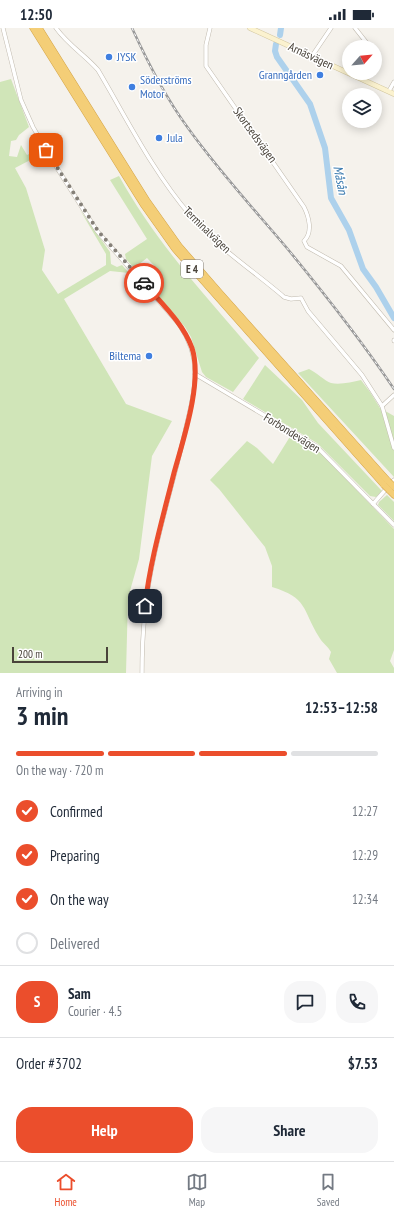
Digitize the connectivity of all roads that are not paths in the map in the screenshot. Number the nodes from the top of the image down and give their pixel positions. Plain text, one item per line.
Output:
1 (3, 28) edge
2 (32, 28) edge
3 (39, 28) edge
4 (56, 28) edge
5 (210, 28) edge
6 (250, 28) edge
7 (331, 28) edge
8 (355, 28) edge
9 (364, 40) edge
10 (312, 56) junction
11 (394, 82) edge
12 (392, 93) edge
13 (394, 330) edge
14 (195, 374) junction
15 (394, 395) edge
16 (382, 406) junction
17 (394, 448) edge
18 (390, 485) edge
19 (394, 495) edge
20 (373, 504) junction
21 (394, 525) edge
22 (142, 673) edge

1 - 14 street
2 - 18 highway, E 4
3 - 18 highway, E 4
4 - 16 street, Terminalvägen
5 - 13 street, Skortsedsvägen
6 - 10 street, Arnäsvägen
7 - 10 street
8 - 9 street
10 - 12 street, Arnäsvägen
11 - 12 street
14 - 20 street, Forbondevägen
14 - 22 street
15 - 16 street
16 - 17 street, Terminalvägen
18 - 19 highway, E 4
18 - 20 street
20 - 21 street, Forbondevägen

